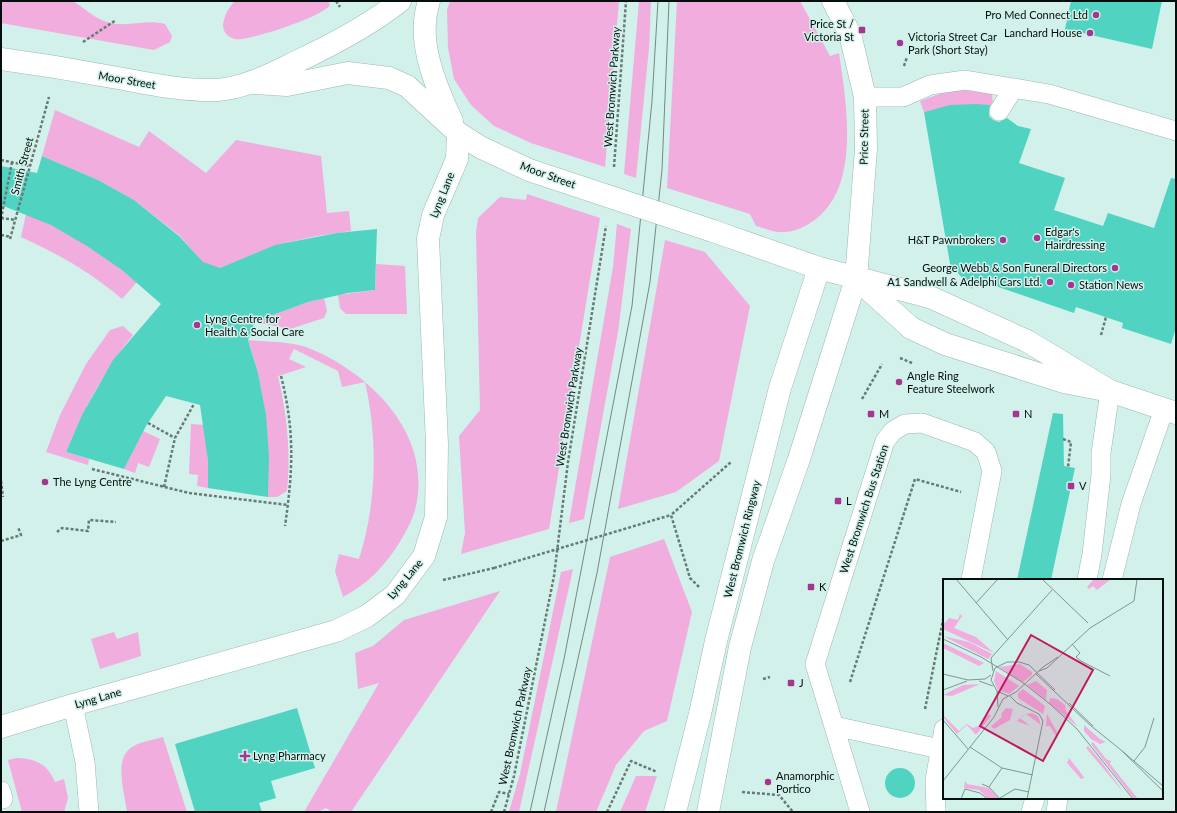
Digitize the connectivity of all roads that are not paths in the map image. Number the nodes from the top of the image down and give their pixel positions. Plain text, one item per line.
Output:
1 (400, 1) edge
2 (429, 1) edge
3 (833, 1) edge
4 (1, 59) edge
5 (254, 83) junction
6 (1014, 88) junction
7 (865, 97) junction
8 (999, 111) dead end
9 (1176, 131) edge
10 (458, 133) junction
11 (819, 268) junction
12 (856, 279) junction
13 (1110, 391) junction
14 (1170, 411) edge
15 (971, 579) edge
16 (1087, 579) edge
17 (1112, 579) edge
18 (73, 705) junction
19 (834, 726) junction
20 (1, 727) edge
21 (943, 734) edge
22 (940, 750) junction
23 (1036, 799) edge
24 (1058, 799) edge
25 (89, 812) edge
26 (675, 812) edge
27 (708, 812) edge
28 (860, 812) edge
29 (936, 812) edge
30 (1031, 812) edge
31 (1056, 812) edge

1 - 5 street, Moor Street
2 - 10 street
3 - 7 street, Price Street
4 - 5 street, Moor Street
5 - 10 street, Moor Street
6 - 7 lane
6 - 8 lane
6 - 9 lane
7 - 12 street, Price Street
10 - 11 street, Moor Street, bridge
10 - 18 street, Lyng Lane
11 - 12 street, Moor Street
11 - 26 street, West Bromwich Ringway
12 - 13 street, Moor Street
12 - 13 street
12 - 27 street
13 - 14 street
13 - 16 lane
14 - 17 lane
15 - 19 lane, West Bromwich Bus Station
18 - 20 street, Lyng Lane
18 - 25 lane
19 - 22 lane
19 - 28 lane, West Bromwich Bus Station
21 - 22 lane
22 - 29 lane
23 - 30 lane
24 - 31 lane

